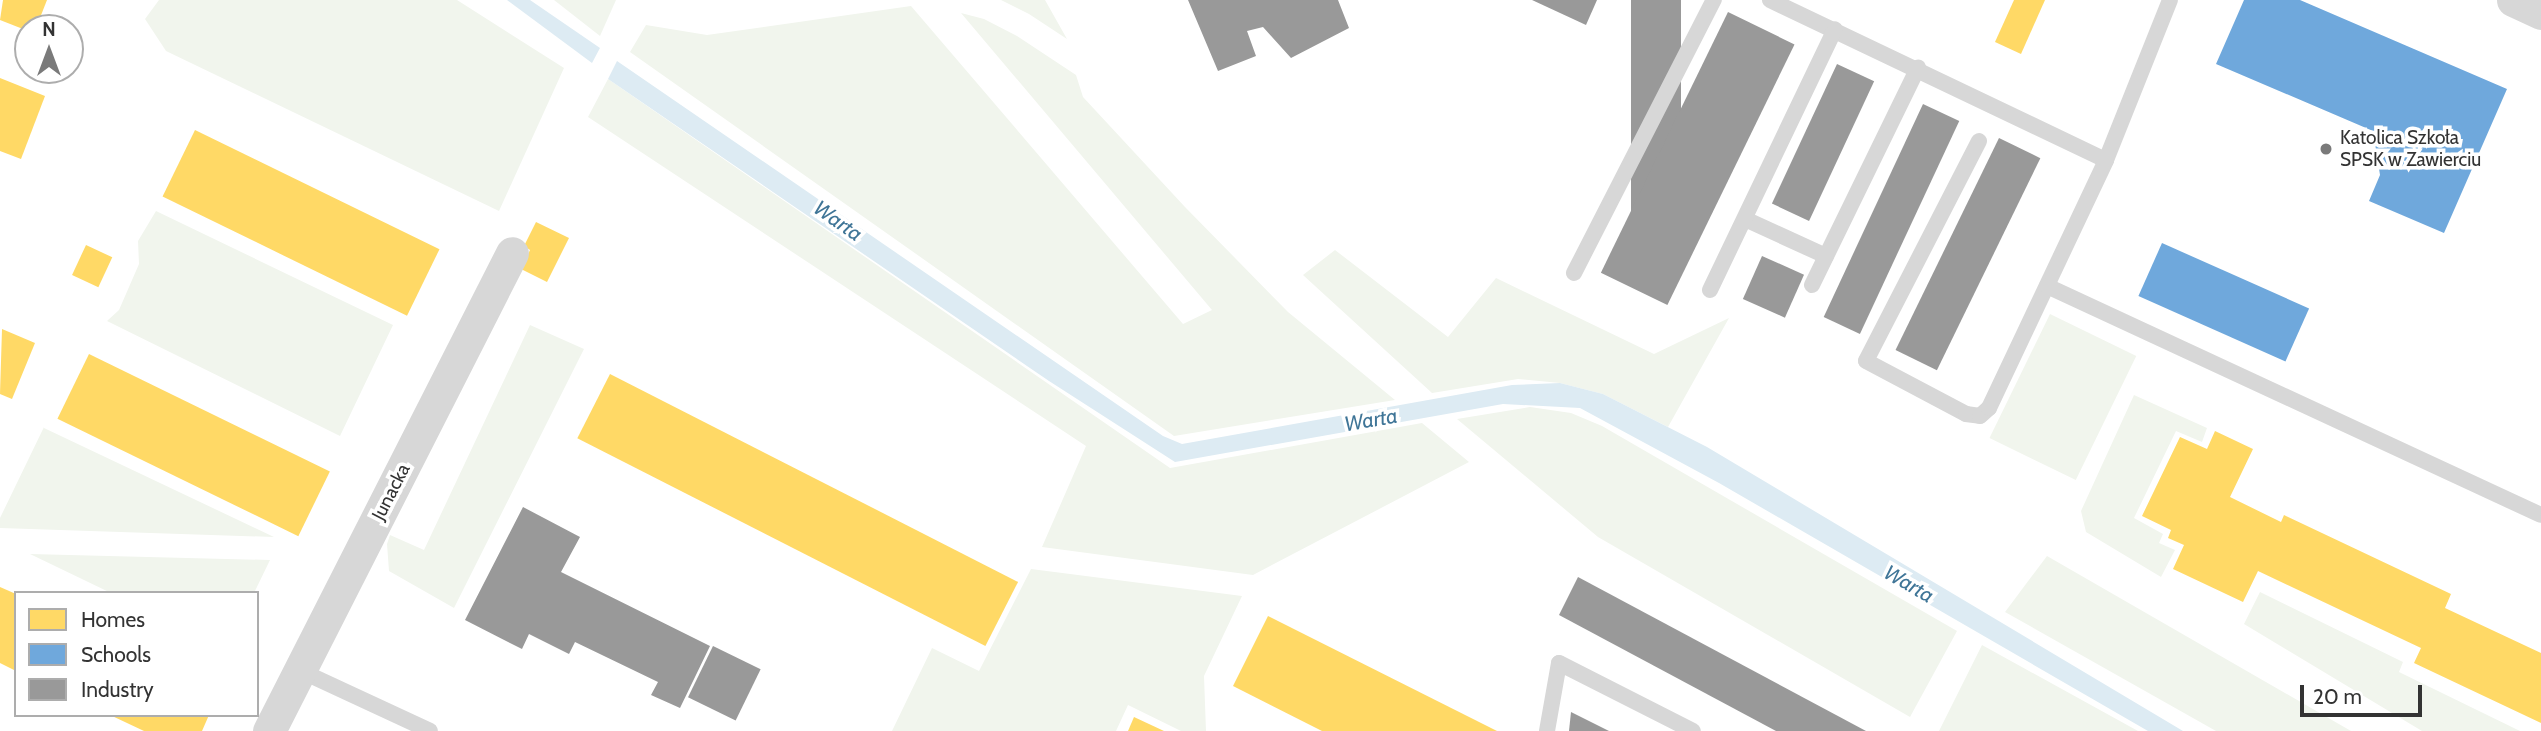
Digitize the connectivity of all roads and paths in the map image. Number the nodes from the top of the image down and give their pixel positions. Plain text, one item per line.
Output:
1 (1714, 0) edge
2 (1770, 0) edge
3 (2170, 0) edge
4 (2513, 0) edge
5 (2541, 13) edge
6 (1835, 29) junction
7 (1918, 68) junction
8 (1979, 141) dead end
9 (2106, 160) junction
10 (1745, 219) junction
11 (512, 253) dead end
12 (1826, 256) junction
13 (1574, 273) dead end
14 (1812, 285) dead end
15 (2047, 286) junction
16 (1710, 290) dead end
17 (2541, 514) edge
18 (301, 671) junction
19 (270, 731) edge
20 (430, 731) edge
21 (1547, 731) edge
22 (1693, 731) edge

1 - 13 lane
2 - 6 lane
3 - 9 lane
4 - 5 street
6 - 7 lane
6 - 10 lane
7 - 9 lane
7 - 12 lane
8 - 15 lane
9 - 15 lane
10 - 12 lane
10 - 16 lane
11 - 18 street, Junacka
12 - 14 lane
15 - 17 lane
18 - 19 street, Junacka
18 - 20 lane
21 - 22 lane

